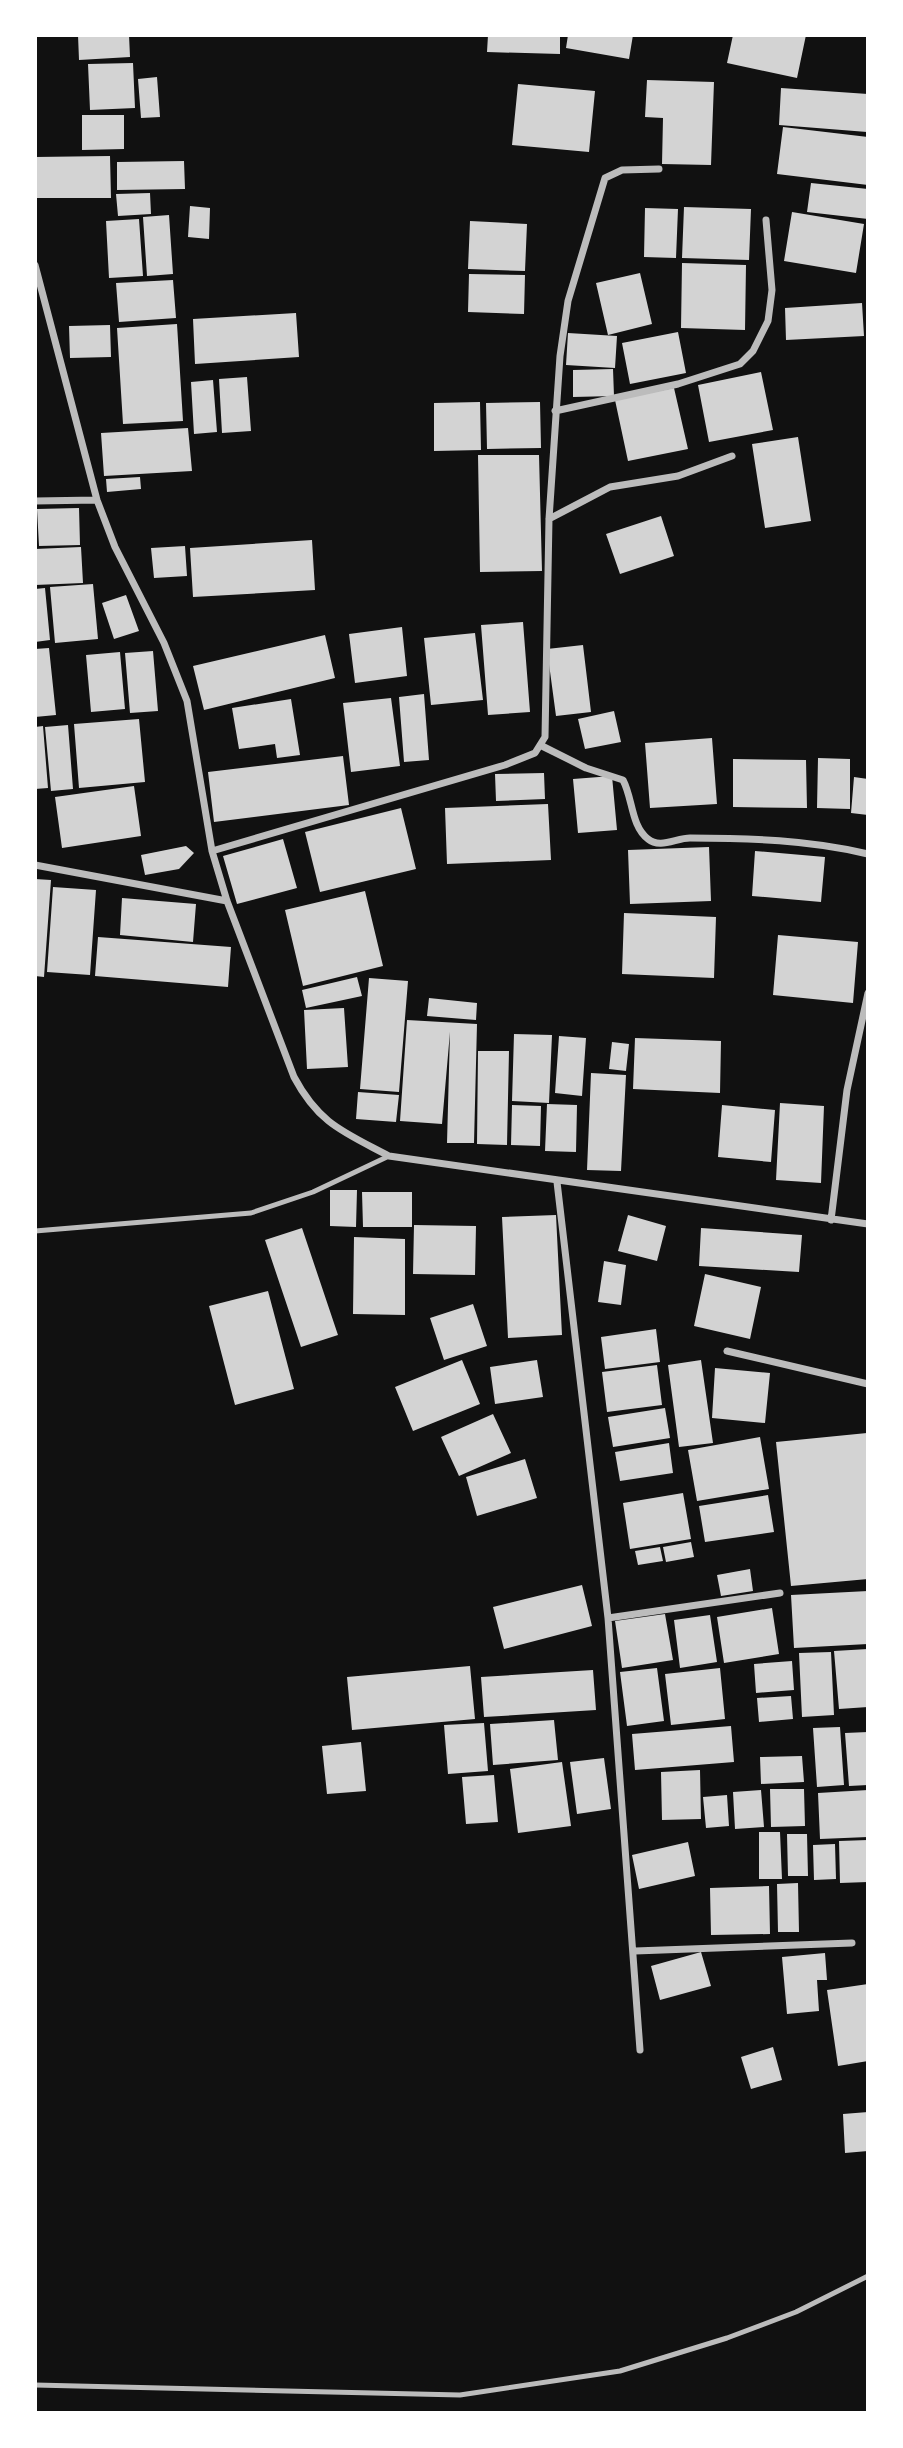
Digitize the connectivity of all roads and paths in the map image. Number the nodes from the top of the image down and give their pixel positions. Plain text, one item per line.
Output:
1 (659, 169) dead end
2 (766, 220) dead end
3 (35, 265) edge
4 (555, 411) junction
5 (732, 456) dead end
6 (97, 500) junction
7 (35, 501) edge
8 (549, 519) junction
9 (540, 745) junction
10 (212, 851) junction
11 (868, 854) edge
12 (35, 865) edge
13 (227, 901) junction
14 (868, 992) edge
15 (389, 1156) junction
16 (557, 1182) junction
17 (831, 1220) junction
18 (868, 1224) edge
19 (35, 1231) edge
20 (727, 1351) dead end
21 (868, 1384) edge
22 (780, 1593) dead end
23 (608, 1618) junction
24 (852, 1944) dead end
25 (635, 1951) junction
26 (640, 2050) dead end
27 (868, 2276) edge
28 (35, 2385) edge

1 - 4 street
2 - 4 street
3 - 6 street
4 - 8 street
5 - 8 street
6 - 7 street
6 - 10 street
8 - 9 street
9 - 10 street
9 - 11 street
10 - 13 street
12 - 13 street
13 - 15 street
14 - 17 street
15 - 16 street
15 - 19 lane
16 - 17 street
16 - 23 street
17 - 18 street
20 - 21 street
22 - 23 street
23 - 25 street
24 - 25 street
25 - 26 street
27 - 28 lane

